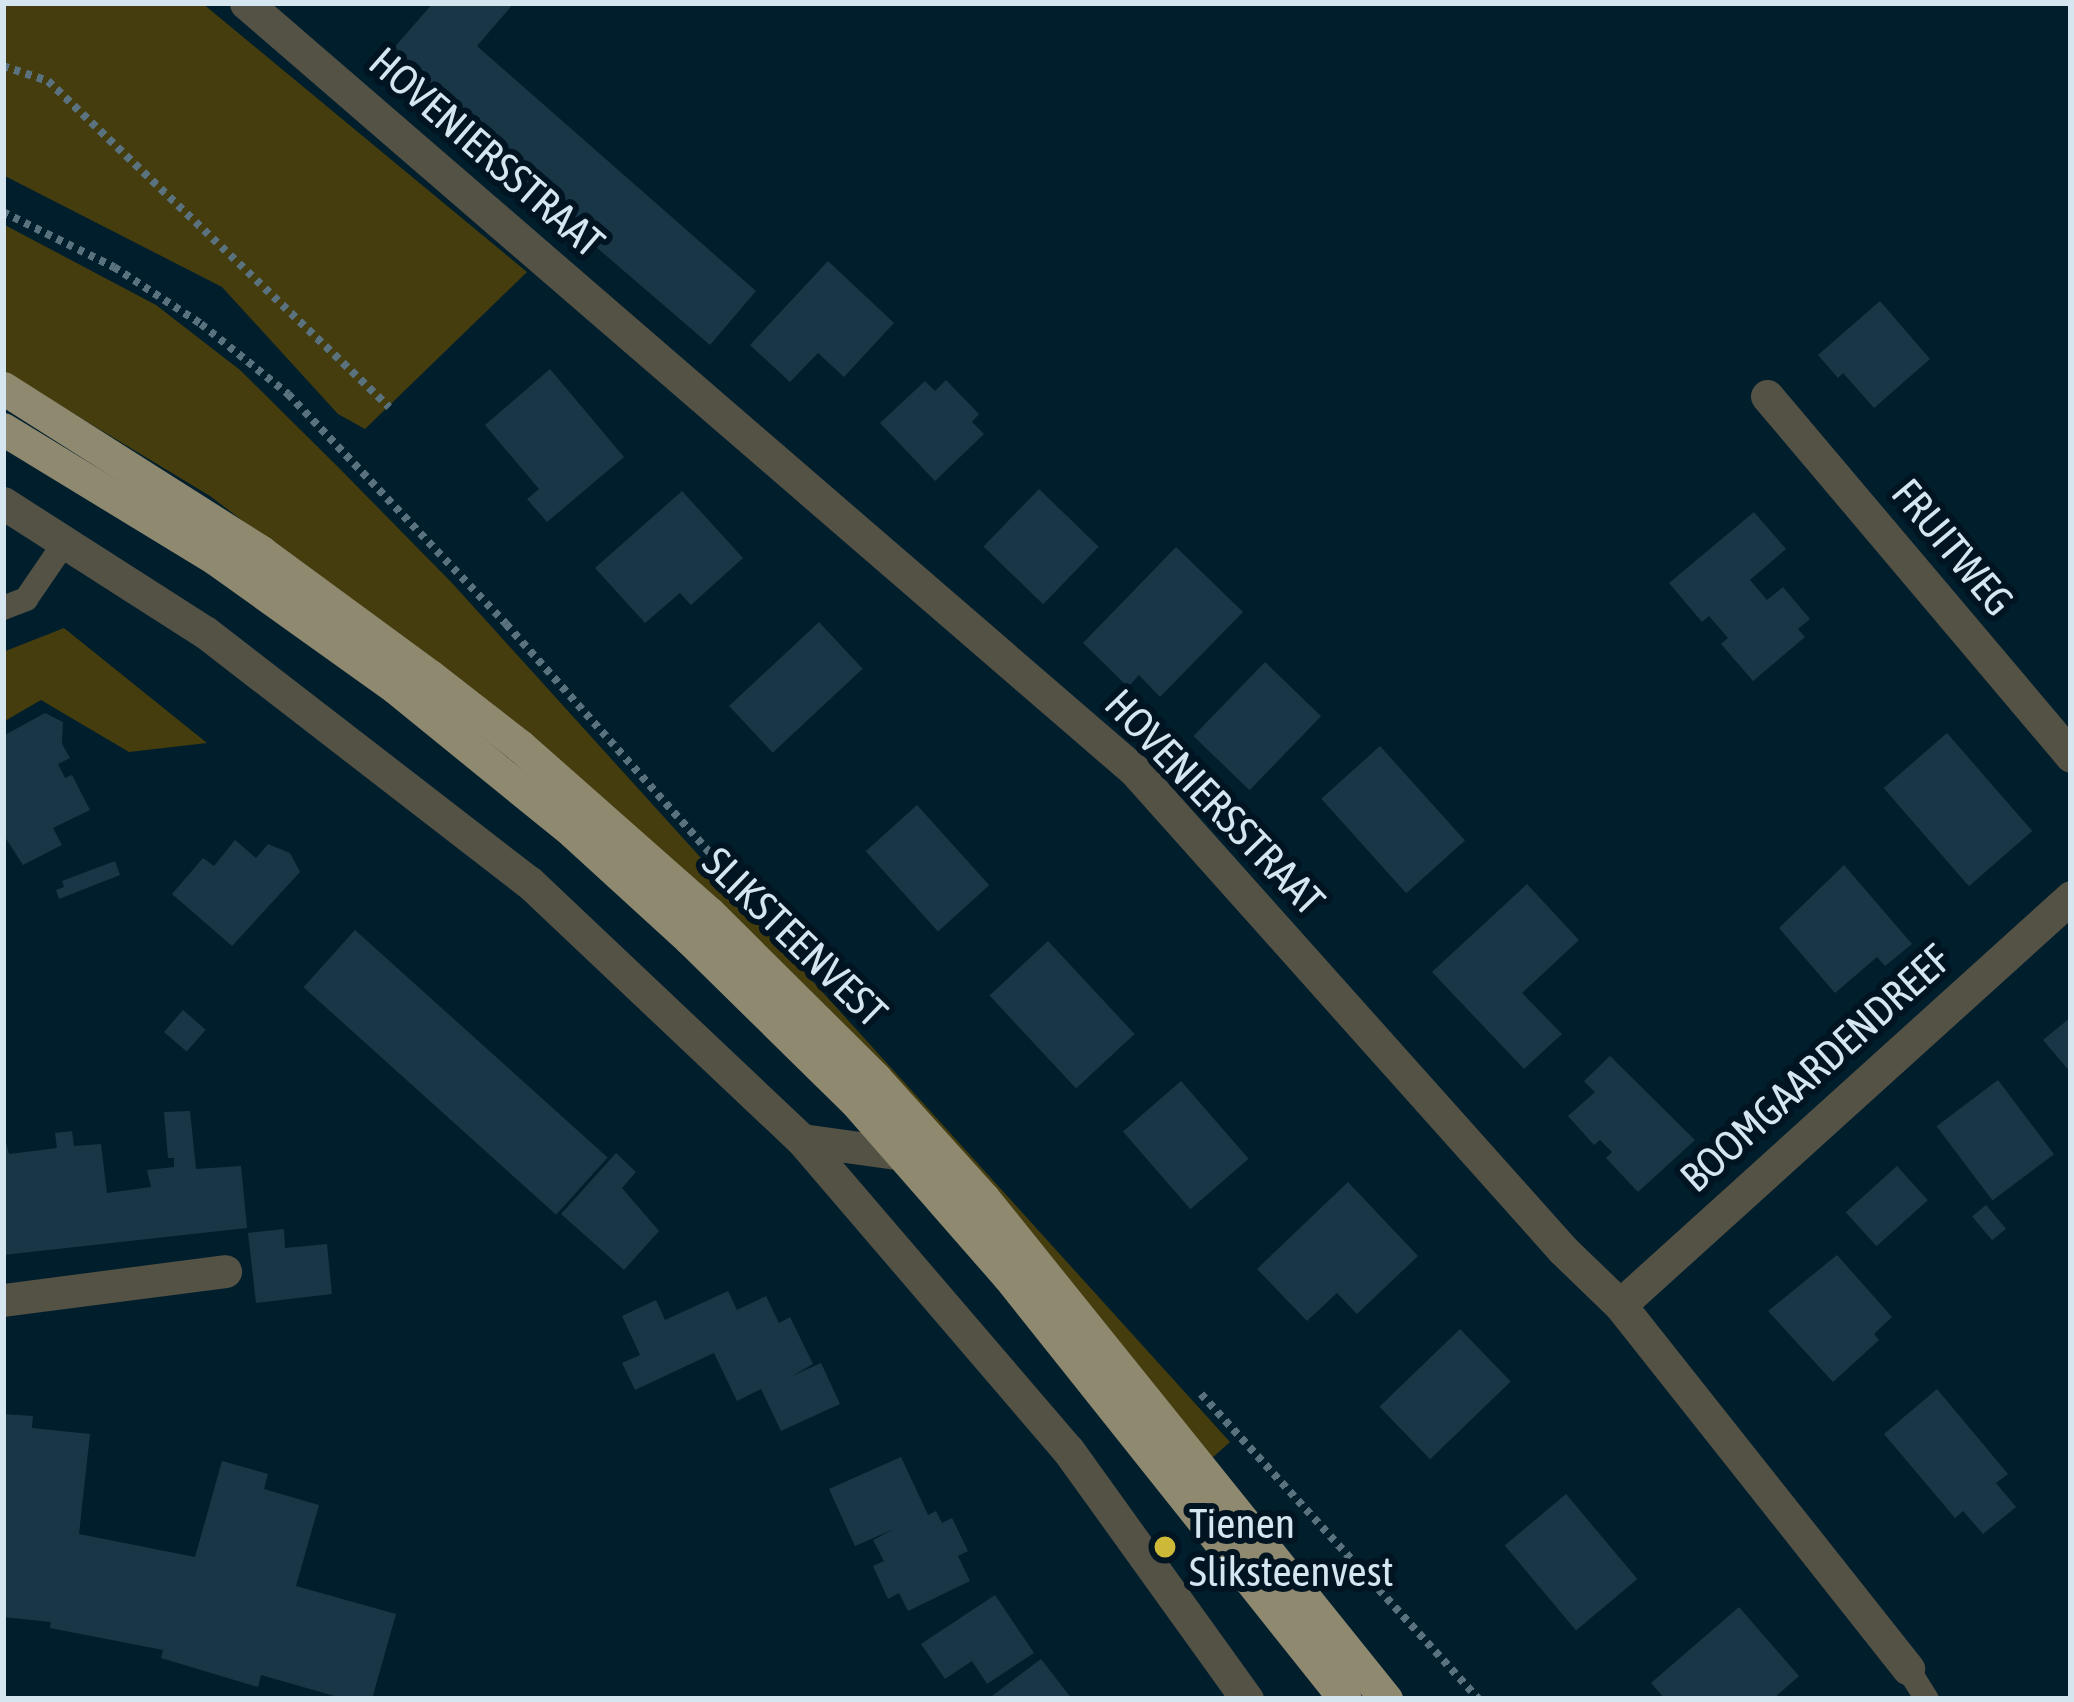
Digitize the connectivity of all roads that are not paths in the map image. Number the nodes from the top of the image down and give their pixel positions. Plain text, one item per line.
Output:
1 (246, 3) edge
2 (3, 388) edge
3 (1767, 396) dead end
4 (3, 429) edge
5 (3, 503) edge
6 (65, 542) junction
7 (3, 608) edge
8 (2071, 756) edge
9 (2071, 897) edge
10 (802, 1140) junction
11 (903, 1154) junction
12 (225, 1271) dead end
13 (3, 1300) edge
14 (1620, 1304) junction
15 (1908, 1669) joint
16 (1247, 1699) edge
17 (1345, 1699) edge
18 (1386, 1699) edge
19 (1927, 1699) edge

1 - 14 street, HOVENIERSSTRAAT
2 - 18 main road, SLIKSTEENVEST
3 - 8 street, FRUITWEG
4 - 11 main road, SLIKSTEENVEST
5 - 6 street
6 - 7 lane
6 - 10 street
9 - 14 street, BOOMGAARDENDREEF
10 - 11 street
10 - 16 street
11 - 17 main road, SLIKSTEENVEST
12 - 13 street
14 - 15 street, HOVENIERSSTRAAT
15 - 19 lane

